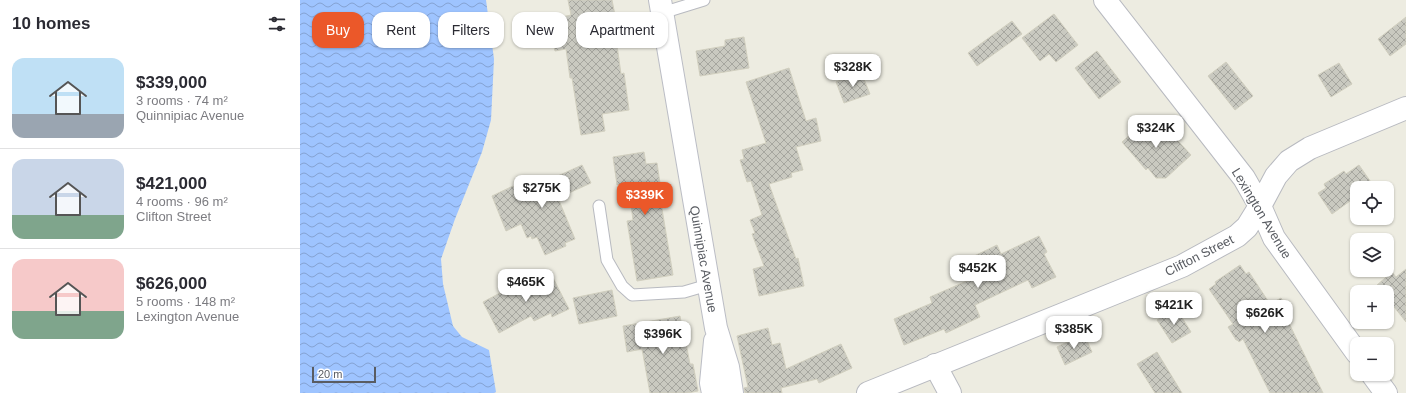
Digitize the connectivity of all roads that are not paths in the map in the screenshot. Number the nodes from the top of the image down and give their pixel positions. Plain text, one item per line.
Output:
1 (704, 0) edge
2 (1105, 0) edge
3 (661, 6) edge
4 (1406, 108) edge
5 (599, 206) dead end
6 (1260, 206) junction
7 (708, 285) junction
8 (716, 328) junction
9 (1350, 343) edge
10 (935, 365) junction
11 (1377, 381) edge
12 (713, 393) edge
13 (732, 393) edge
14 (868, 393) edge
15 (950, 393) edge
16 (1386, 393) edge

1 - 3 lane
2 - 6 street, Lexington Avenue
3 - 7 street, Quinnipiac Avenue
4 - 6 street, Clifton Street
5 - 7 lane
6 - 9 street, Lexington Avenue
6 - 10 street, Clifton Street
7 - 8 street, Quinnipiac Avenue
8 - 12 street, Quinnipiac Avenue
8 - 13 street, Quinnipiac Avenue
10 - 14 street, Clifton Street
10 - 15 street
11 - 16 street

